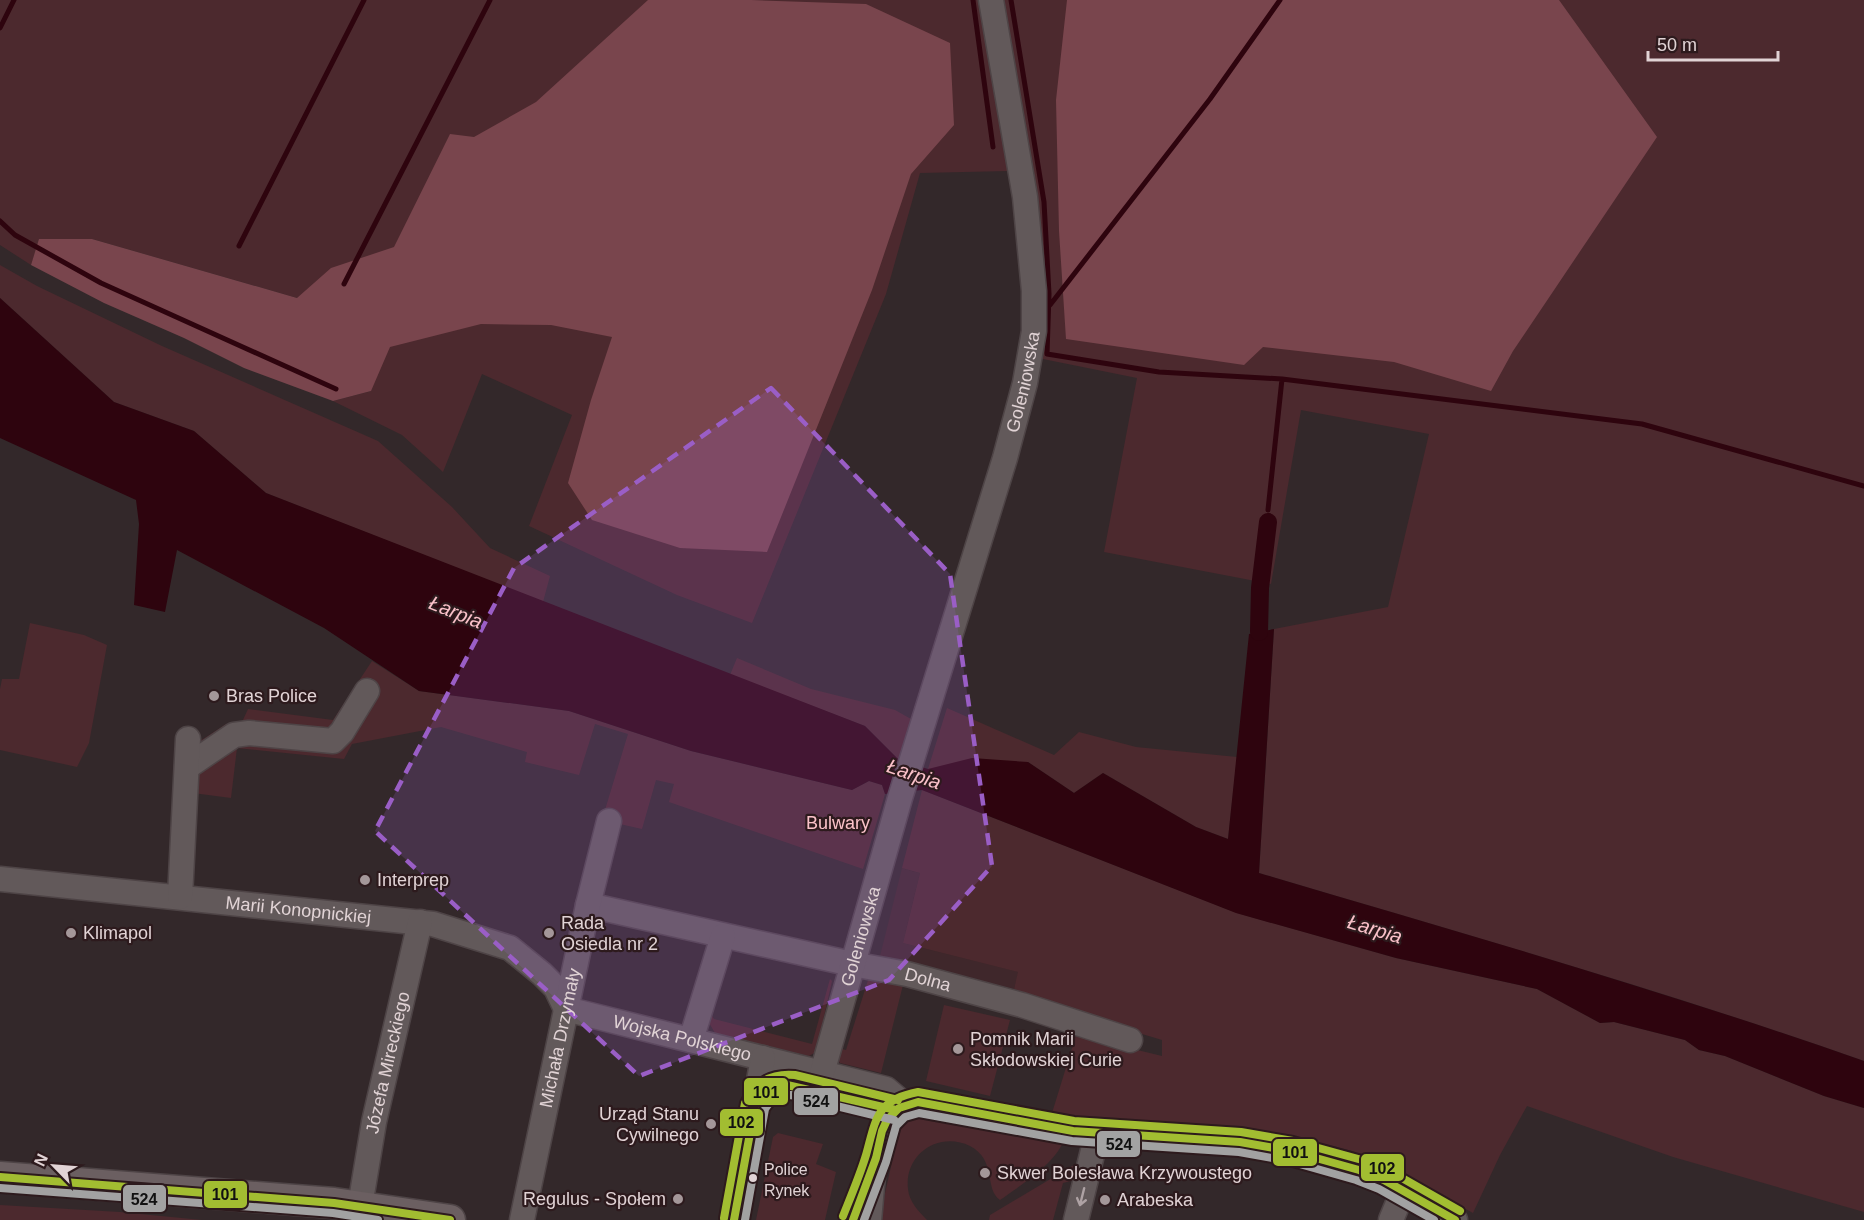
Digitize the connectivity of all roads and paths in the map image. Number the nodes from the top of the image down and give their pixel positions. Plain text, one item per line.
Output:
1 (991, 0) edge
2 (368, 692) dead end
3 (188, 740) dead end
4 (187, 767) junction
5 (609, 821) dead end
6 (0, 879) edge
7 (180, 897) junction
8 (588, 904) junction
9 (420, 922) junction
10 (723, 936) junction
11 (852, 964) junction
12 (566, 1009) junction
13 (692, 1040) junction
14 (1130, 1040) dead end
15 (763, 1058) junction
16 (822, 1073) junction
17 (905, 1105) junction
18 (1097, 1134) junction
19 (876, 1158) junction
20 (0, 1177) edge
21 (1403, 1191) junction
22 (360, 1206) junction
23 (450, 1220) edge
24 (522, 1220) edge
25 (734, 1220) edge
26 (852, 1220) edge
27 (869, 1220) edge
28 (1076, 1220) edge
29 (1391, 1220) edge
30 (1455, 1220) edge

1 - 11 street, Goleniowska
2 - 4 street
3 - 4 street
4 - 7 street
5 - 8 street, Michała Drzymały
6 - 7 street, Marii Konopnickiej
7 - 9 street, Marii Konopnickiej
8 - 10 street, Dolna
8 - 12 street, Michała Drzymały
9 - 12 street, Marii Konopnickiej
9 - 22 street, Józefa Mireckiego
10 - 11 street, Dolna
10 - 13 street
11 - 14 street, Dolna
11 - 16 street, Goleniowska
12 - 13 street, Wojska Polskiego
12 - 24 street, Michała Drzymały
13 - 15 street, Wojska Polskiego
15 - 16 street, Wojska Polskiego
15 - 25 street
16 - 17 street, Wojska Polskiego
17 - 18 street
17 - 19 street
18 - 21 street
18 -> 28 street
19 - 26 street
19 - 27 street
20 - 22 main road
21 - 29 street
21 - 30 street
22 - 23 main road

